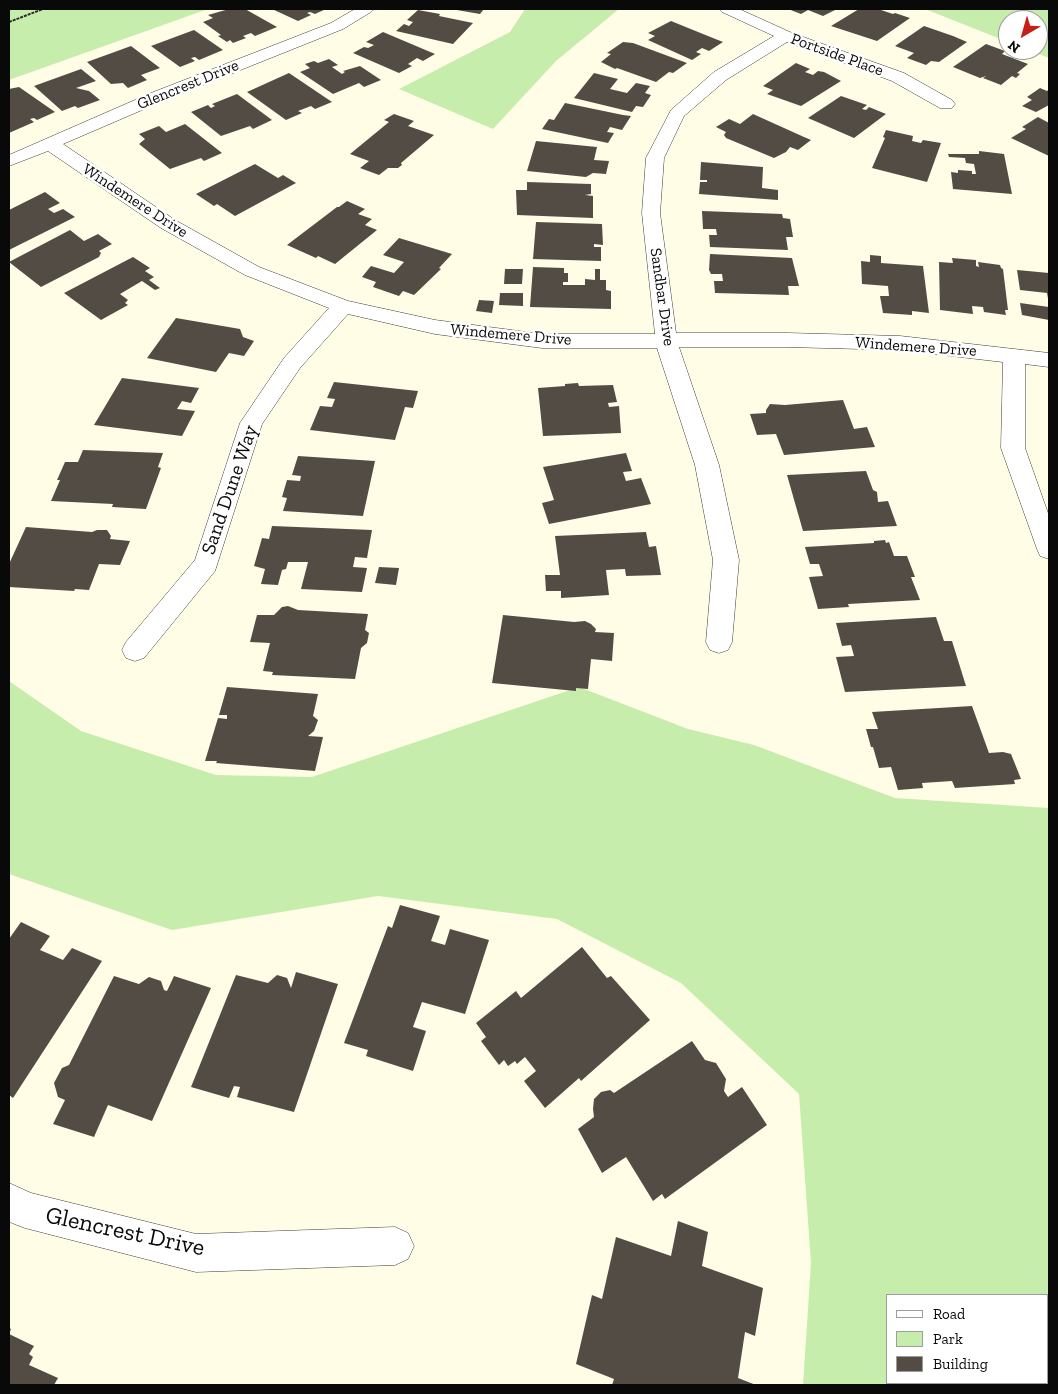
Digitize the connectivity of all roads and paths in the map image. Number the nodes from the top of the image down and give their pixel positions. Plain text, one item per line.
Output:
1 (43, 9) edge
2 (366, 9) edge
3 (727, 9) edge
4 (9, 22) edge
5 (786, 36) junction
6 (946, 104) dead end
7 (49, 142) junction
8 (9, 160) edge
9 (343, 306) junction
10 (666, 341) junction
11 (1014, 355) junction
12 (1049, 360) edge
13 (1049, 549) edge
14 (719, 642) dead end
15 (135, 650) dead end
16 (9, 1201) edge
17 (395, 1246) dead end

1 - 4 path
2 - 7 street, Glencrest Drive
3 - 5 street, Portside Place
5 - 6 street, Portside Place
5 - 10 street, Sandbar Drive
7 - 8 street, Glencrest Drive
7 - 9 street, Windemere Drive
9 - 10 street, Windemere Drive
9 - 15 street, Sand Dune Way
10 - 11 street, Windemere Drive
10 - 14 street, Sandbar Drive
11 - 12 street, Windemere Drive
11 - 13 street
16 - 17 street, Glencrest Drive

